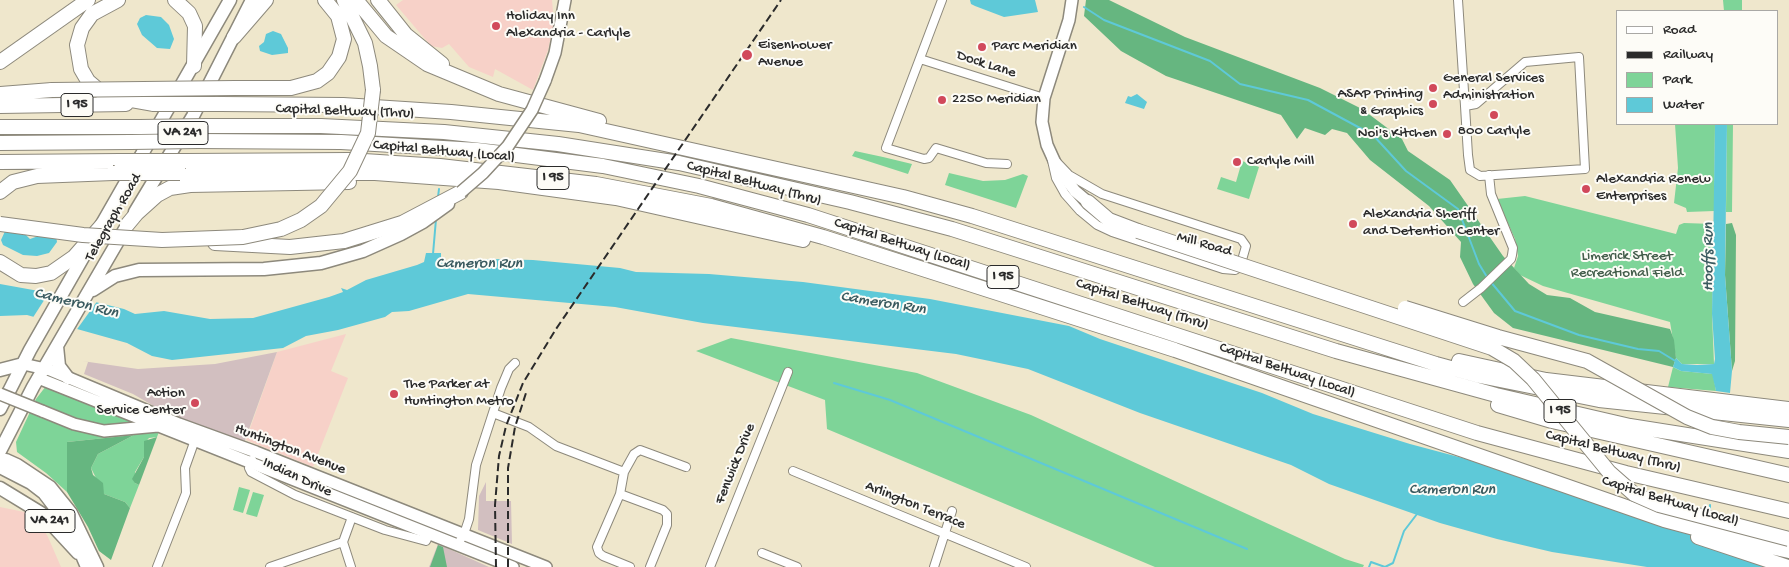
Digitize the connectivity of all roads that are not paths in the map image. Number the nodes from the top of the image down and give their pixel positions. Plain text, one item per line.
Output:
1 (88, 0) edge
2 (118, 0) edge
3 (175, 0) edge
4 (230, 0) edge
5 (252, 0) edge
6 (266, 0) edge
7 (325, 0) edge
8 (344, 0) edge
9 (356, 0) edge
10 (378, 0) edge
11 (942, 0) edge
12 (1072, 0) edge
13 (1458, 0) edge
14 (565, 1) edge
15 (234, 37) junction
16 (920, 59) junction
17 (0, 62) edge
18 (194, 66) junction
19 (474, 84) junction
20 (0, 94) edge
21 (1044, 98) junction
22 (154, 104) junction
23 (0, 106) edge
24 (1464, 106) junction
25 (0, 127) edge
26 (633, 137) junction
27 (0, 143) edge
28 (1051, 156) junction
29 (0, 162) edge
30 (1007, 164) dead end
31 (116, 167) junction
32 (183, 167) junction
33 (1489, 175) junction
34 (499, 182) junction
35 (0, 192) edge
36 (461, 192) junction
37 (1088, 202) joint
38 (0, 224) edge
39 (103, 224) junction
40 (127, 225) junction
41 (1139, 227) junction
42 (162, 240) junction
43 (0, 262) edge
44 (909, 264) junction
45 (89, 293) junction
46 (1463, 302) dead end
47 (1377, 344) junction
48 (1336, 351) junction
49 (55, 353) junction
50 (515, 363) dead end
51 (23, 364) junction
52 (0, 370) edge
53 (788, 372) dead end
54 (41, 373) junction
55 (68, 378) junction
56 (0, 394) edge
57 (1789, 403) edge
58 (1741, 404) junction
59 (0, 409) edge
60 (1789, 409) edge
61 (493, 413) junction
62 (1789, 420) edge
63 (166, 427) junction
64 (196, 435) junction
65 (1789, 437) edge
66 (0, 451) edge
67 (1789, 451) edge
68 (256, 452) junction
69 (0, 462) edge
70 (250, 463) junction
71 (686, 466) dead end
72 (0, 467) edge
73 (793, 471) dead end
74 (624, 472) junction
75 (1789, 475) edge
76 (4, 490) edge
77 (620, 494) junction
78 (952, 511) dead end
79 (1789, 511) edge
80 (352, 517) junction
81 (1664, 520) junction
82 (430, 533) junction
83 (945, 534) junction
84 (1789, 539) edge
85 (343, 542) junction
86 (463, 542) junction
87 (1789, 550) edge
88 (762, 553) dead end
89 (85, 563) edge
90 (97, 567) edge
91 (157, 567) edge
92 (270, 567) edge
93 (352, 567) edge
94 (513, 567) edge
95 (546, 567) edge
96 (630, 567) edge
97 (650, 567) edge
98 (710, 567) edge
99 (796, 567) edge
100 (934, 567) edge
101 (1026, 567) edge
102 (1788, 567) edge

1 - 17 highway
2 - 22 highway
3 - 18 highway
4 - 18 main road, Telegraph Road / VA 241
5 - 15 main road, Telegraph Road / VA 241
6 - 15 highway
7 - 20 highway, bridge
8 - 42 highway, bridge
9 - 19 highway
10 - 19 highway
11 - 16 street
12 - 21 main road, Mill Road
13 - 24 street
14 - 36 main road, bridge
15 - 40 main road, Telegraph Road / VA 241
16 - 21 street, Dock Lane
16 - 30 street
18 - 39 main road, Telegraph Road / VA 241
19 - 26 highway
21 - 28 main road, Mill Road
22 - 23 highway, I 95
22 - 26 highway, I 95, bridge
24 - 33 street
24 - 33 street
25 - 48 highway, Capital Beltway (Thru) / I 95, bridge
26 - 47 highway, I 95
27 - 79 highway, Capital Beltway (Thru) / I 95, bridge
28 - 28 street, Mill Road
28 - 37 main road, Mill Road
29 - 31 highway, Capital Beltway (Local) / I 95
31 - 32 highway, Capital Beltway (Local) / I 95, bridge
31 - 35 highway
32 - 34 highway
32 - 44 highway, Capital Beltway (Local) / I 95
33 - 46 street
34 - 40 highway
34 - 44 highway
36 - 42 highway, bridge
36 - 45 main road
37 - 41 highway
38 - 42 highway, bridge
39 - 43 highway
39 - 51 main road, Telegraph Road / VA 241
40 - 45 main road, Telegraph Road / VA 241
41 - 65 highway, bridge
41 - 84 highway, bridge
44 - 81 highway, Capital Beltway (Local) / I 95
45 - 49 main road, Telegraph Road / VA 241
47 - 58 highway
47 - 62 highway, I 95
48 - 67 highway, Capital Beltway (Thru) / I 95
48 - 75 highway
49 - 54 main road, Telegraph Road / VA 241
49 - 55 main road
50 - 61 street
51 - 52 main road
51 - 54 main road, Huntington Avenue
51 - 59 main road, Telegraph Road
53 - 98 street, Fenwick Drive
54 - 55 main road, Huntington Avenue
54 - 63 main road, Huntington Avenue
54 - 66 main road, Telegraph Road / VA 241
55 - 64 main road, Huntington Avenue
56 - 63 main road, bridge
57 - 58 highway
58 - 60 highway
61 - 74 street
61 - 86 street
63 - 64 main road, Huntington Avenue
64 - 68 main road, Huntington Avenue
64 - 70 main road, Huntington Avenue
64 - 91 street
68 - 70 street, Indian Drive
68 - 86 main road, Huntington Avenue
69 - 90 main road, VA 241
70 - 80 street, Indian Drive
70 - 82 main road, Huntington Avenue
71 - 74 street
72 - 89 main road, VA 241
73 - 83 street, Arlington Terrace
74 - 77 street
76 - 89 main road, VA 241
77 - 96 street
77 - 97 street
78 - 83 street
80 - 82 street, Indian Drive
80 - 85 street
81 - 87 highway, Capital Beltway (Local) / I 95
81 - 102 highway
82 - 86 main road, Huntington Avenue
83 - 100 street
83 - 101 street, Arlington Terrace
85 - 92 street
85 - 93 street
86 - 94 main road, Huntington Avenue
86 - 95 main road, Huntington Avenue
88 - 99 street

